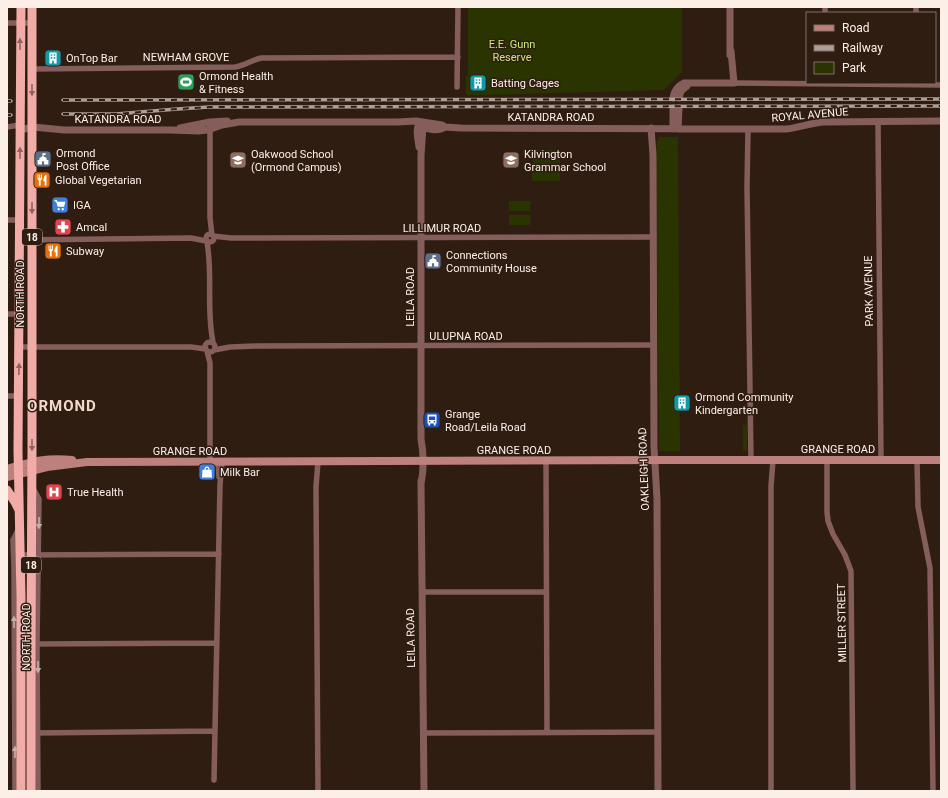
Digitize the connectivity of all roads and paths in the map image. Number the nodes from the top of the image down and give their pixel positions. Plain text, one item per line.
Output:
1 (21, 7) edge
2 (32, 7) edge
3 (458, 7) edge
4 (730, 7) edge
5 (7, 23) edge
6 (21, 23) junction
7 (32, 23) junction
8 (458, 57) junction
9 (32, 68) junction
10 (731, 83) junction
11 (806, 83) edge
12 (916, 84) edge
13 (941, 84) edge
14 (457, 87) dead end
15 (676, 98) dead end
16 (676, 108) dead end
17 (941, 121) edge
18 (878, 122) junction
19 (420, 125) junction
20 (210, 126) junction
21 (7, 127) edge
22 (20, 128) junction
23 (654, 128) junction
24 (676, 129) junction
25 (748, 129) junction
26 (33, 130) junction
27 (7, 220) edge
28 (20, 220) junction
29 (653, 237) junction
30 (210, 238) junction
31 (421, 238) junction
32 (20, 240) junction
33 (32, 240) junction
34 (7, 314) edge
35 (19, 314) junction
36 (654, 345) junction
37 (421, 346) junction
38 (19, 347) junction
39 (32, 347) junction
40 (210, 347) junction
41 (7, 396) edge
42 (19, 396) junction
43 (32, 428) junction
44 (18, 429) junction
45 (655, 460) junction
46 (751, 460) junction
47 (771, 460) junction
48 (827, 460) junction
49 (881, 460) junction
50 (917, 460) junction
51 (941, 460) edge
52 (316, 461) junction
53 (421, 461) junction
54 (546, 461) junction
55 (32, 462) junction
56 (87, 462) junction
57 (217, 462) junction
58 (7, 469) edge
59 (19, 470) junction
60 (32, 471) junction
61 (7, 477) edge
62 (7, 490) edge
63 (20, 511) junction
64 (20, 525) junction
65 (35, 554) junction
66 (219, 554) junction
67 (21, 555) junction
68 (422, 592) junction
69 (546, 592) junction
70 (217, 643) junction
71 (34, 644) junction
72 (15, 679) junction
73 (31, 679) junction
74 (215, 731) junction
75 (658, 732) junction
76 (35, 733) junction
77 (423, 733) junction
78 (547, 733) junction
79 (214, 780) dead end
80 (15, 791) edge
81 (21, 791) edge
82 (31, 791) edge
83 (38, 791) edge
84 (318, 791) edge
85 (424, 791) edge
86 (658, 791) edge
87 (772, 791) edge
88 (853, 791) edge
89 (933, 791) edge

1 - 6 highway, NORTH ROAD / 18
2 - 7 highway, NORTH ROAD / 18
3 - 8 street
4 - 10 street
5 - 6 street
6 - 7 street
22 -> 6 highway, NORTH ROAD / 18
7 - 9 highway, NORTH ROAD / 18
8 - 9 street, NEWHAM GROVE
8 - 14 street
9 -> 26 highway, NORTH ROAD / 18
10 - 11 street
10 - 15 street
12 - 13 street
16 - 24 street
17 - 18 street, ROYAL AVENUE
18 - 25 street, ROYAL AVENUE
18 - 49 street, PARK AVENUE
19 - 20 street, KATANDRA ROAD
19 - 23 street, KATANDRA ROAD
19 - 31 street, LEILA ROAD
20 - 26 street, KATANDRA ROAD
20 - 30 street
21 - 22 street
22 - 26 street, KATANDRA ROAD
28 -> 22 highway, NORTH ROAD / 18
23 - 24 street, ROYAL AVENUE
23 - 29 street, OAKLEIGH ROAD
24 - 25 street, ROYAL AVENUE
25 - 46 street
26 -> 33 highway, NORTH ROAD / 18
27 - 28 street
28 - 32 highway, NORTH ROAD / 18
29 - 31 street, LILLIMUR ROAD
29 - 36 street, OAKLEIGH ROAD
30 - 31 street, LILLIMUR ROAD
30 - 33 street, LILLIMUR ROAD
30 - 40 street
31 - 37 street, LEILA ROAD
32 - 33 street, LILLIMUR ROAD
32 - 35 highway, NORTH ROAD / 18
33 - 39 highway, NORTH ROAD / 18
34 - 35 street
35 - 38 highway, NORTH ROAD / 18
36 - 37 street, ULUPNA ROAD
36 - 45 street, OAKLEIGH ROAD
37 - 40 street, ULUPNA ROAD
37 - 53 street, LEILA ROAD
38 - 39 street, ULUPNA ROAD
42 -> 38 highway, NORTH ROAD / 18
39 - 40 street, ULUPNA ROAD
39 - 43 highway, NORTH ROAD / 18
40 - 57 street
41 - 42 street
42 - 44 highway, NORTH ROAD / 18
43 - 44 highway
43 -> 55 highway, NORTH ROAD / 18
44 - 59 highway, NORTH ROAD / 18
45 - 46 main road, GRANGE ROAD
45 - 54 main road, GRANGE ROAD
45 - 75 street, OAKLEIGH ROAD
46 - 47 main road, GRANGE ROAD
47 - 48 main road, GRANGE ROAD
47 - 87 street
48 - 49 main road, GRANGE ROAD
48 - 88 street, MILLER STREET
49 - 50 main road, GRANGE ROAD
50 - 51 main road, GRANGE ROAD
50 - 89 street
52 - 53 main road, GRANGE ROAD
52 - 57 main road, GRANGE ROAD
52 - 84 street
53 - 54 main road, GRANGE ROAD
53 - 68 street, LEILA ROAD
54 - 69 street
55 - 56 main road, GRANGE ROAD
55 - 59 main road, GRANGE ROAD
55 - 60 highway, NORTH ROAD / 18
56 - 57 main road, GRANGE ROAD
56 - 60 main road, GRANGE ROAD
57 - 66 street
58 - 59 main road
59 - 60 main road, GRANGE ROAD
59 - 61 main road
59 - 63 highway, NORTH ROAD / 18
60 -> 65 highway, NORTH ROAD / 18
62 - 63 highway
63 - 64 highway, NORTH ROAD / 18
64 - 67 highway, NORTH ROAD / 18
72 -> 64 street, NORTH ROAD
65 - 66 street
65 - 67 street
65 - 71 highway, NORTH ROAD / 18
66 - 70 street
67 - 72 highway, NORTH ROAD / 18
68 - 69 street
68 - 77 street, LEILA ROAD
69 - 78 street
70 - 71 street
70 - 74 street
71 - 73 highway, NORTH ROAD / 18
71 -> 76 street, NORTH ROAD
72 - 73 street
80 -> 72 street, NORTH ROAD
72 - 81 highway, NORTH ROAD / 18
73 - 76 highway, NORTH ROAD / 18
74 - 76 street
74 - 79 street
75 - 78 street
75 - 86 street, OAKLEIGH ROAD
76 - 82 highway, NORTH ROAD / 18
76 - 83 street, NORTH ROAD
77 - 78 street
77 - 85 street, LEILA ROAD

